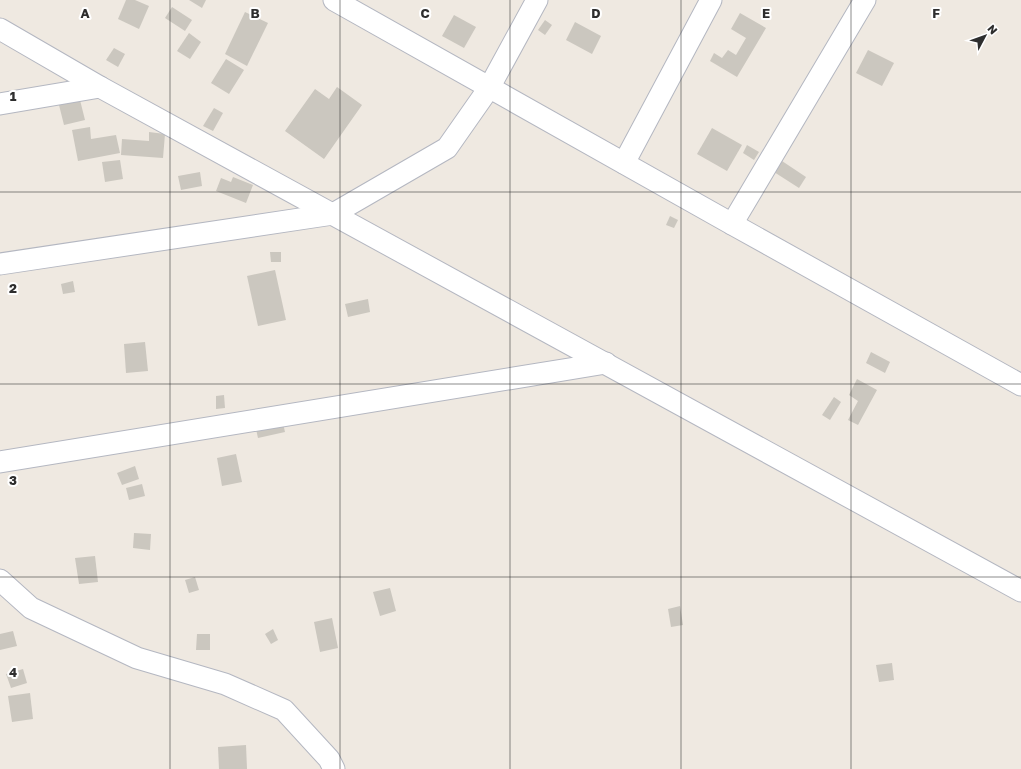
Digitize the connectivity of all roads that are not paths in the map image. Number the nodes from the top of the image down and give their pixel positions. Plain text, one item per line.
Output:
1 (334, 0) edge
2 (537, 0) edge
3 (711, 0) edge
4 (865, 0) edge
5 (367, 8) edge
6 (0, 29) edge
7 (100, 87) junction
8 (489, 88) junction
9 (0, 104) edge
10 (624, 163) junction
11 (333, 214) junction
12 (732, 224) junction
13 (0, 264) edge
14 (606, 364) junction
15 (1021, 384) edge
16 (0, 462) edge
17 (0, 580) edge
18 (1021, 591) edge
19 (334, 769) edge

1 - 5 street
2 - 8 street
3 - 10 street
4 - 12 street
5 - 8 street
6 - 7 street
7 - 9 street
7 - 11 street
8 - 10 street
8 - 11 street
10 - 12 street
11 - 13 street
11 - 14 street
12 - 15 street
14 - 16 street
14 - 18 street
17 - 19 street

